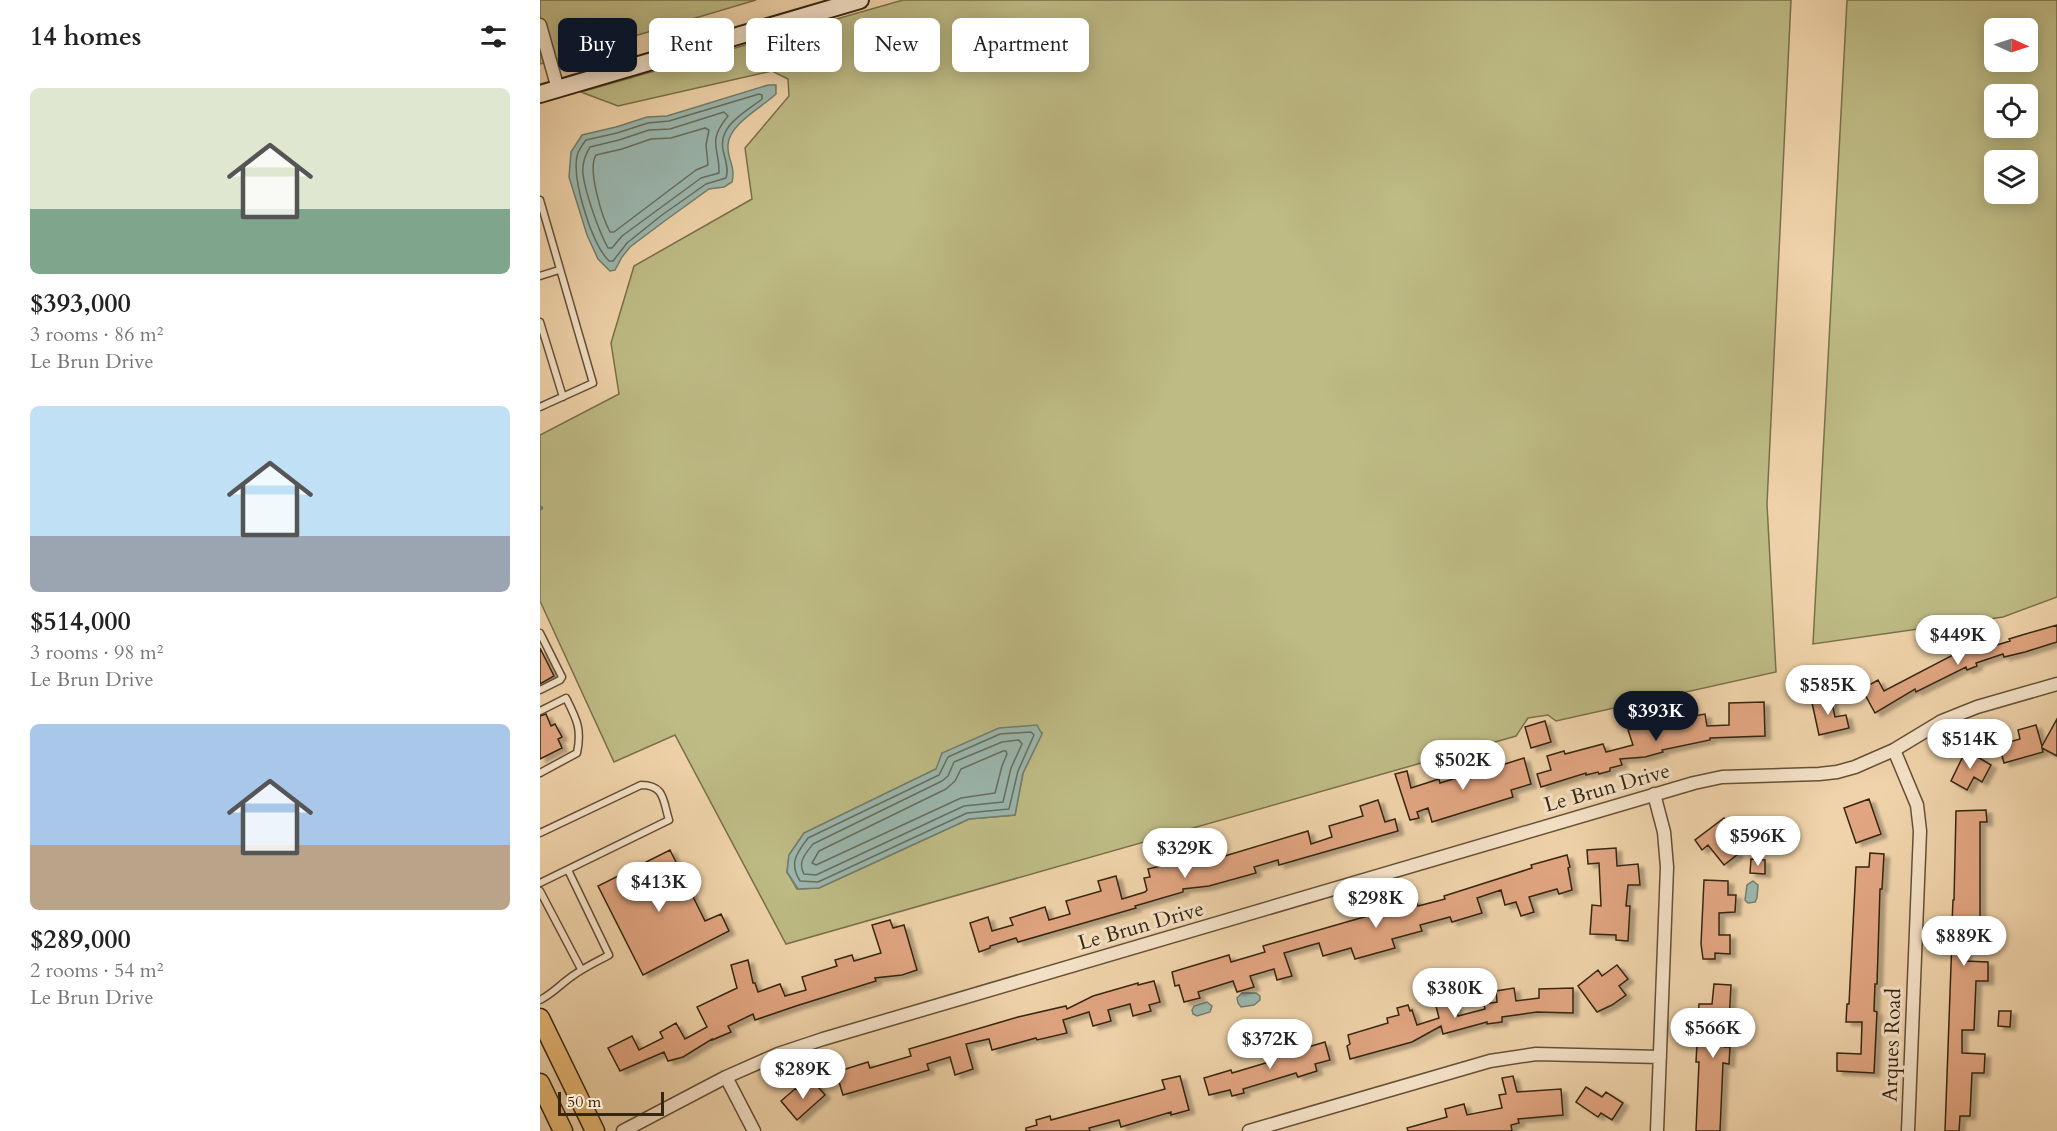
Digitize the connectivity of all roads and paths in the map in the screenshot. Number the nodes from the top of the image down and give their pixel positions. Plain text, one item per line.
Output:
1 (856, 1) edge
2 (540, 25) edge
3 (558, 89) junction
4 (540, 94) edge
5 (540, 200) edge
6 (560, 270) junction
7 (540, 276) edge
8 (540, 322) edge
9 (562, 397) junction
10 (540, 407) edge
11 (540, 633) edge
12 (2057, 684) edge
13 (540, 690) edge
14 (540, 711) edge
15 (1894, 750) junction
16 (540, 773) edge
17 (1654, 794) junction
18 (540, 833) edge
19 (568, 870) junction
20 (540, 883) edge
21 (540, 891) edge
22 (581, 969) junction
23 (540, 1000) edge
24 (540, 1018) edge
25 (1660, 1057) junction
26 (726, 1077) junction
27 (542, 1093) edge
28 (562, 1131) edge
29 (595, 1131) edge
30 (622, 1131) edge
31 (754, 1131) edge
32 (1249, 1131) edge
33 (1657, 1131) edge
34 (1908, 1131) edge

1 - 3 street
2 - 3 street
3 - 4 street
5 - 6 lane
6 - 7 lane
6 - 9 lane
8 - 9 lane
9 - 10 lane
11 - 13 lane
12 - 15 street, Le Brun Drive
14 - 16 lane
15 - 17 street, Le Brun Drive
15 - 34 street, Arques Road
17 - 25 street
17 - 26 street, Le Brun Drive
18 - 19 lane
19 - 20 lane
19 - 22 lane
21 - 22 lane
22 - 23 lane
24 - 29 main road
25 - 32 street
25 - 33 street
26 - 30 street, Le Brun Drive
26 - 31 street
27 - 28 main road

